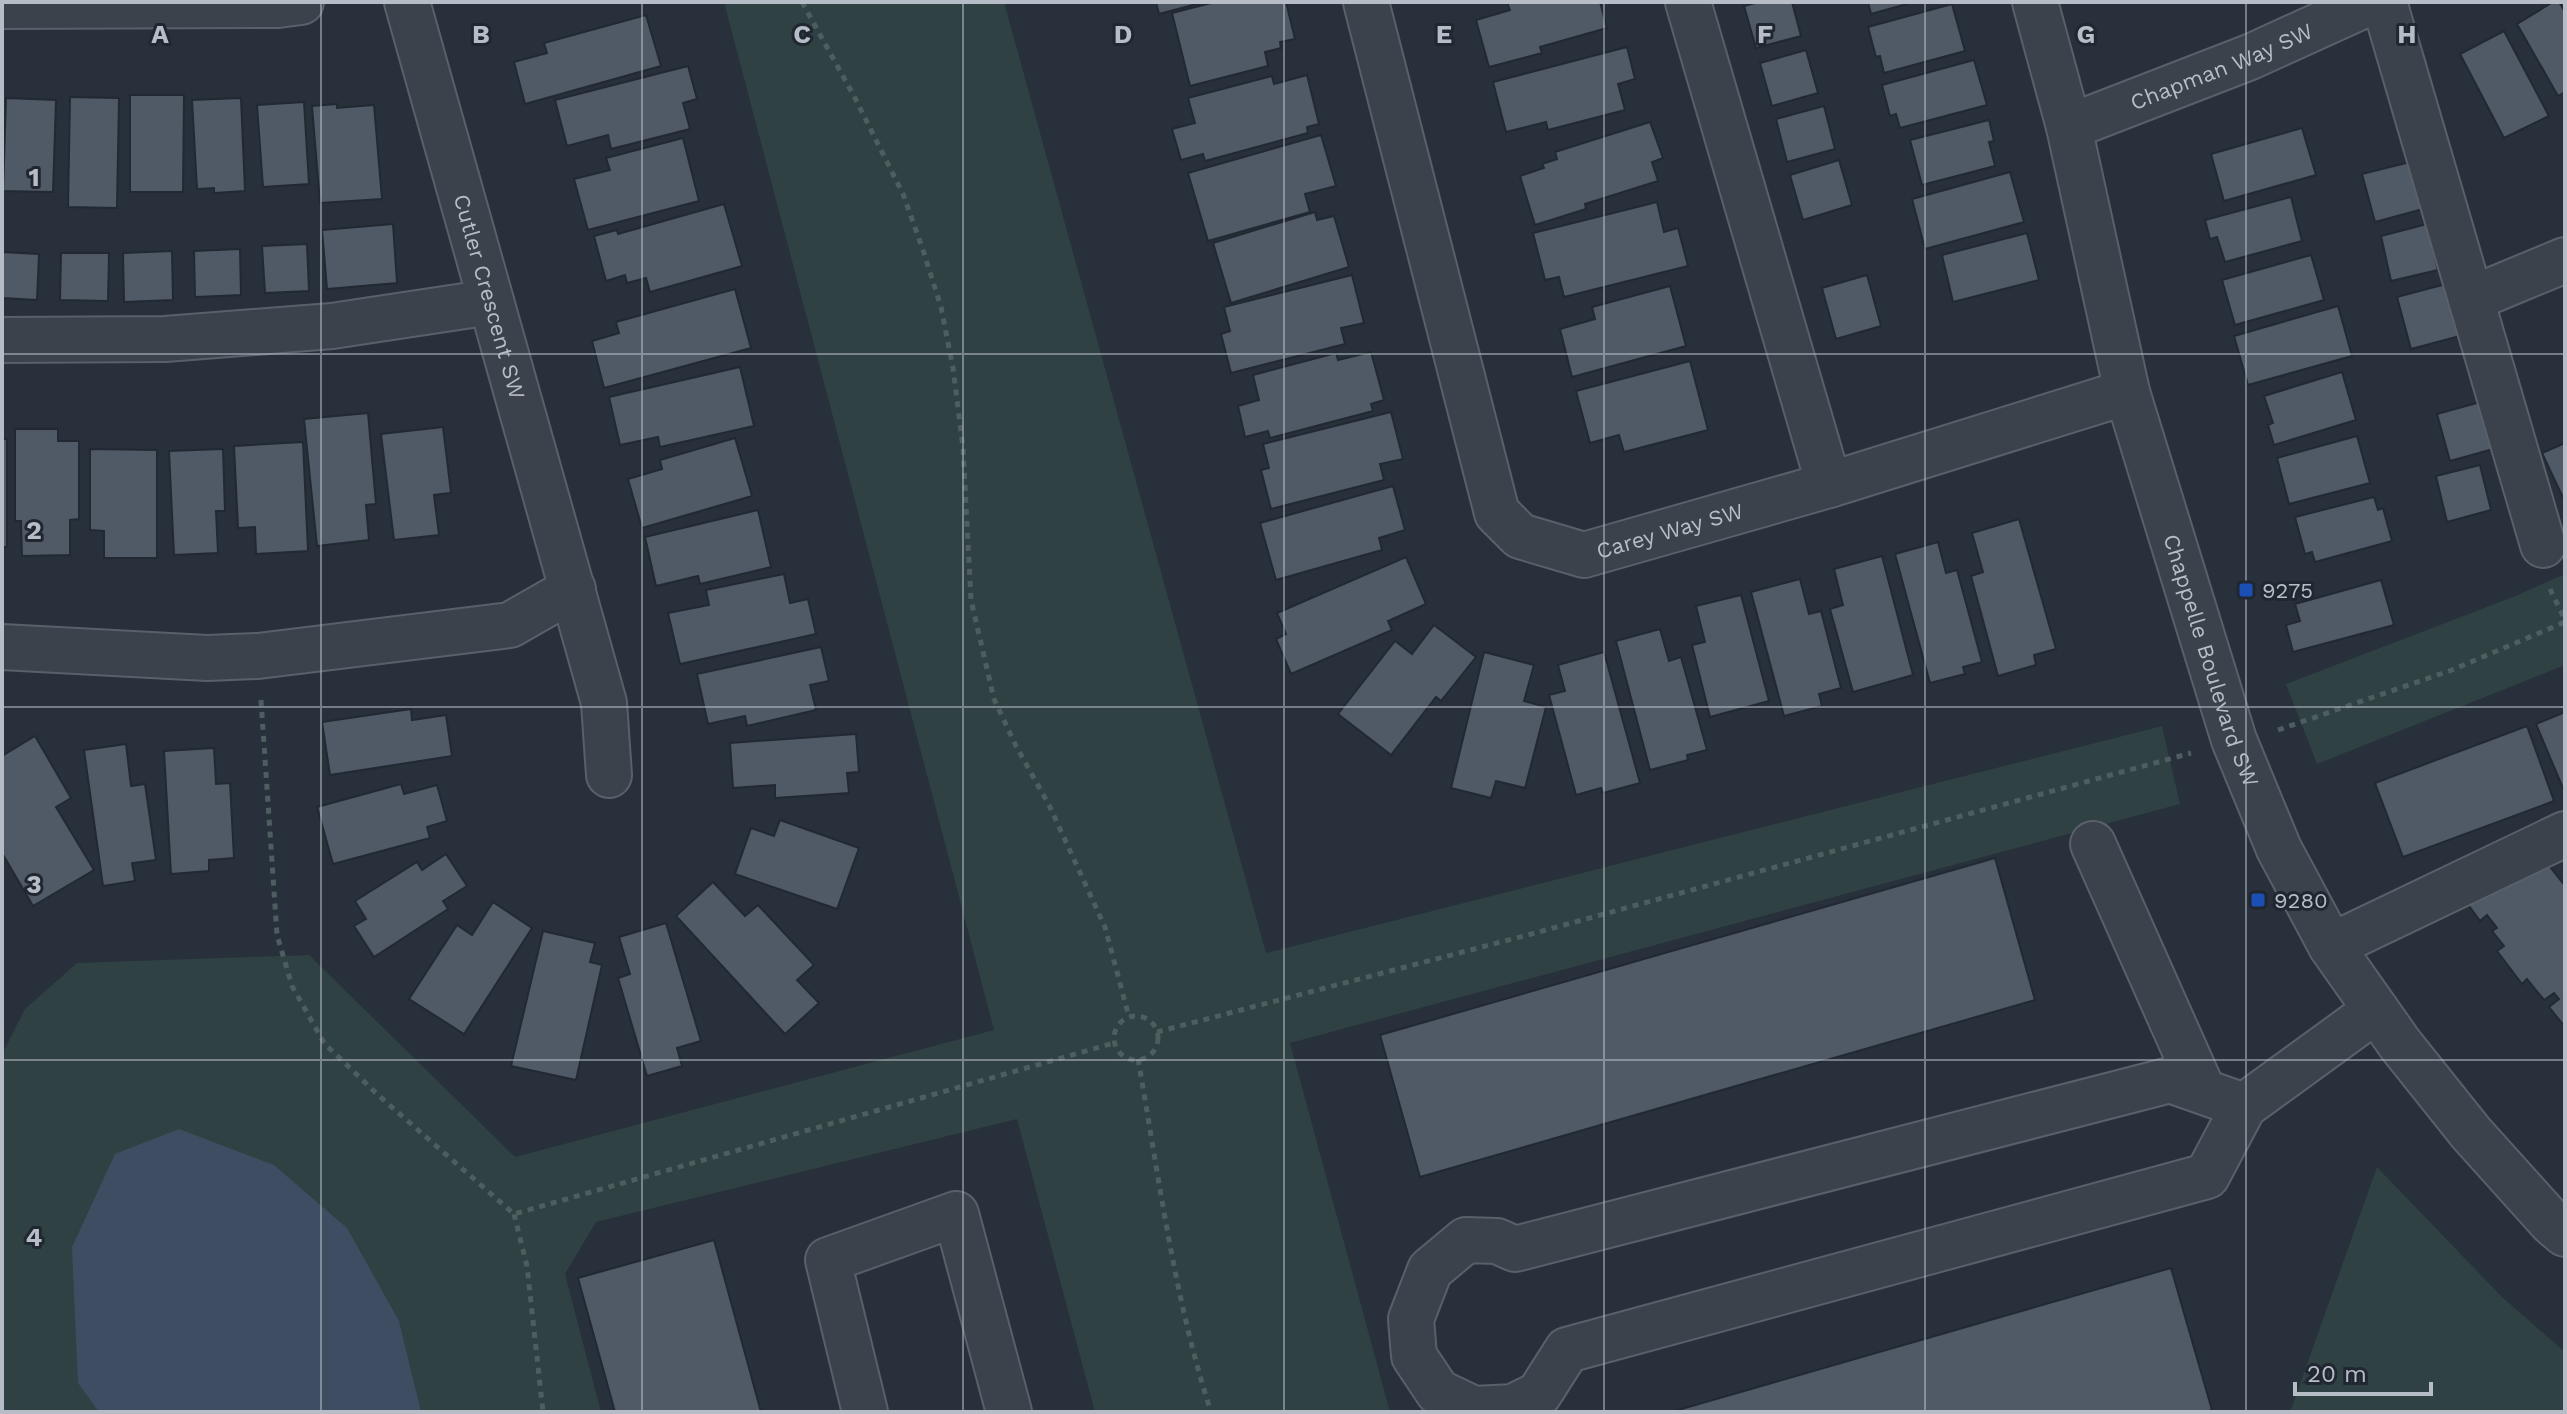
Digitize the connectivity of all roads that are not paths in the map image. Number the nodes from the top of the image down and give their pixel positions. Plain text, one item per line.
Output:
1 (301, 2) edge
2 (407, 2) edge
3 (1366, 2) edge
4 (1688, 2) edge
5 (2035, 2) edge
6 (2371, 2) edge
7 (2384, 2) edge
8 (2, 6) edge
9 (2069, 127) junction
10 (2565, 260) edge
11 (2471, 299) junction
12 (491, 302) junction
13 (2, 340) edge
14 (2127, 392) junction
15 (1829, 485) junction
16 (2543, 545) dead end
17 (573, 589) junction
18 (2, 647) edge
19 (609, 775) dead end
20 (2093, 844) dead end
21 (2560, 846) edge
22 (2331, 946) junction
23 (2376, 1010) junction
24 (2203, 1091) junction
25 (2244, 1106) junction
26 (2565, 1234) edge
27 (865, 1412) edge
28 (1009, 1412) edge

1 - 8 street
2 - 12 street, Cutler Crescent SW
3 - 15 street, Carey Way SW
4 - 15 street
5 - 9 street, Chappelle Boulevard SW
6 - 9 street, Chapman Way SW
7 - 11 street
9 - 14 street, Chappelle Boulevard SW
10 - 11 street
11 - 16 street
12 - 13 street
12 - 17 street, Cutler Crescent SW
14 - 15 street, Carey Way SW
14 - 22 street, Chappelle Boulevard SW
17 - 18 street
17 - 19 street, Cutler Crescent SW
20 - 24 street
21 - 22 street
22 - 23 street, Chappelle Boulevard SW
23 - 25 street
23 - 26 street, Chappelle Boulevard SW
24 - 25 street
24 - 25 street
27 - 28 street

